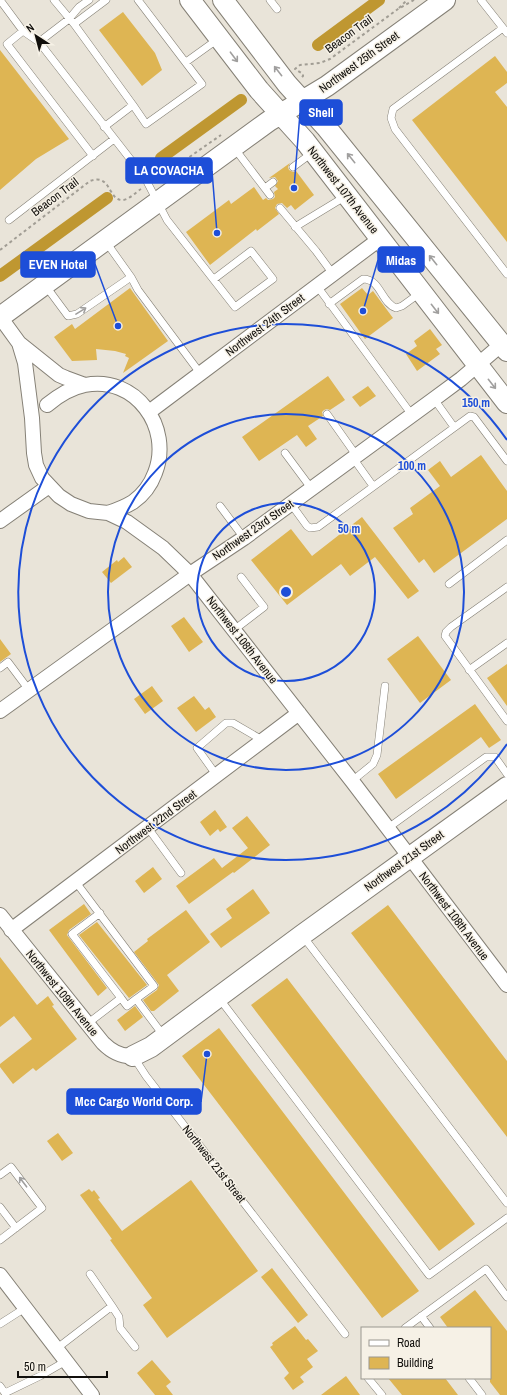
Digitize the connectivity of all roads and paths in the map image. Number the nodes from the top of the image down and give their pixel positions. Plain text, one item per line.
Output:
1 (0, 0) edge
2 (54, 0) edge
3 (89, 0) edge
4 (106, 0) edge
5 (138, 0) edge
6 (190, 0) edge
7 (223, 0) edge
8 (270, 0) edge
9 (407, 0) edge
10 (414, 0) edge
11 (445, 0) edge
12 (481, 0) edge
13 (398, 9) junction
14 (277, 10) dead end
15 (72, 22) junction
16 (23, 31) junction
17 (505, 31) edge
18 (219, 38) junction
19 (39, 42) junction
20 (186, 62) junction
21 (303, 76) dead end
22 (303, 101) junction
23 (133, 106) junction
24 (281, 114) junction
25 (104, 127) junction
26 (114, 139) junction
27 (230, 139) junction
28 (313, 152) junction
29 (93, 156) junction
30 (293, 167) dead end
31 (159, 178) dead end
32 (273, 182) dead end
33 (265, 188) junction
34 (141, 189) dead end
35 (270, 195) dead end
36 (347, 195) junction
37 (158, 202) junction
38 (280, 208) dead end
39 (9, 220) dead end
40 (295, 227) junction
41 (381, 238) junction
42 (104, 241) junction
43 (0, 250) edge
44 (333, 274) junction
45 (507, 274) edge
46 (130, 277) junction
47 (214, 279) junction
48 (44, 285) junction
49 (317, 286) junction
50 (422, 291) junction
51 (329, 304) junction
52 (0, 317) edge
53 (501, 341) edge
54 (19, 343) junction
55 (478, 364) junction
56 (200, 373) junction
57 (85, 385) junction
58 (434, 399) junction
59 (507, 403) edge
60 (48, 405) dead end
61 (149, 412) junction
62 (327, 414) dead end
63 (412, 415) junction
64 (454, 427) junction
65 (285, 453) dead end
66 (354, 457) junction
67 (507, 461) edge
68 (49, 486) junction
69 (373, 486) junction
70 (311, 488) junction
71 (291, 504) junction
72 (220, 506) dead end
73 (108, 513) junction
74 (0, 521) edge
75 (244, 538) junction
76 (507, 540) edge
77 (190, 574) junction
78 (241, 577) dead end
79 (449, 584) dead end
80 (507, 587) edge
81 (234, 630) junction
82 (507, 643) edge
83 (0, 668) edge
84 (469, 670) junction
85 (385, 686) dead end
86 (29, 690) junction
87 (0, 711) edge
88 (299, 713) junction
89 (507, 721) edge
90 (264, 740) junction
91 (507, 774) edge
92 (217, 776) junction
93 (352, 780) junction
94 (507, 787) edge
95 (148, 828) junction
96 (388, 828) junction
97 (410, 857) junction
98 (181, 873) dead end
99 (75, 881) junction
100 (100, 913) junction
101 (0, 915) edge
102 (11, 930) junction
103 (302, 935) junction
104 (507, 985) edge
105 (218, 997) junction
106 (121, 998) junction
107 (136, 999) junction
108 (87, 1024) junction
109 (164, 1037) junction
110 (133, 1056) junction
111 (0, 1175) edge
112 (507, 1203) edge
113 (0, 1206) edge
114 (507, 1218) edge
115 (16, 1228) junction
116 (0, 1240) edge
117 (90, 1274) dead end
118 (0, 1275) edge
119 (507, 1297) edge
120 (112, 1306) junction
121 (25, 1308) junction
122 (421, 1316) junction
123 (0, 1324) edge
124 (406, 1327) edge
125 (429, 1327) edge
126 (345, 1334) dead end
127 (134, 1347) dead end
128 (56, 1349) junction
129 (66, 1361) junction
130 (369, 1379) edge
131 (470, 1379) edge
132 (0, 1386) edge
133 (92, 1395) edge
134 (382, 1395) edge
135 (482, 1395) edge

1 - 16 lane
2 - 15 lane
3 - 15 lane
4 - 15 lane
5 - 20 lane
6 - 18 main road, Northwest 107th Avenue
22 -> 7 main road, Northwest 107th Avenue
8 - 14 lane
9 - 13 path, Beacon Trail
10 - 13 path, Beacon Trail
11 - 22 main road, Northwest 25th Street
12 - 17 lane
13 - 21 path, Beacon Trail
15 - 19 lane
15 - 23 lane
16 - 19 lane
16 - 29 lane
17 - 45 lane
18 - 20 lane
18 -> 24 main road, Northwest 107th Avenue
19 - 25 lane
20 - 23 lane
22 - 24 main road, Northwest 25th Street
53 -> 22 main road, Northwest 107th Avenue
23 - 25 lane
24 - 27 main road, Northwest 25th Street
24 - 28 main road, Northwest 107th Avenue
25 - 26 lane
26 - 29 lane
26 - 37 lane
27 - 31 path
27 - 33 lane
27 - 37 main road, Northwest 25th Street
28 - 30 lane
28 - 36 main road, Northwest 107th Avenue
29 - 39 lane
32 - 33 lane
33 - 35 lane
34 - 43 path, Beacon Trail
36 - 40 lane
36 - 41 main road, Northwest 107th Avenue
37 - 42 main road, Northwest 25th Street
37 - 47 lane
38 - 40 lane
40 - 44 lane
41 - 44 street, Northwest 24th Street
41 - 50 main road, Northwest 107th Avenue
42 - 46 lane
42 - 48 main road, Northwest 25th Street
44 - 49 street, Northwest 24th Street
48 -> 46 lane
46 - 56 lane
47 - 47 lane
48 - 52 main road, Northwest 25th Street
49 - 51 lane
49 - 56 street, Northwest 24th Street
50 - 51 lane
50 -> 55 main road, Northwest 107th Avenue
51 - 63 lane
52 - 54 street, Northwest 108th Avenue
53 - 55 street, Northwest 23rd Street
54 - 57 street
54 - 68 street, Northwest 108th Avenue
55 - 58 street, Northwest 23rd Street
55 -> 59 main road, Northwest 107th Avenue
56 - 61 street, Northwest 24th Street
57 - 60 street
57 - 61 street
58 - 63 street, Northwest 23rd Street
58 - 64 lane
61 - 73 street
62 - 66 lane
63 - 66 street, Northwest 23rd Street
64 - 67 lane
64 - 69 lane
65 - 70 lane
66 - 69 lane
66 - 70 street, Northwest 23rd Street
68 - 73 street, Northwest 108th Avenue
68 - 74 street
69 - 71 lane
70 - 71 street, Northwest 23rd Street
71 - 75 street, Northwest 23rd Street
72 - 75 lane
73 - 77 street, Northwest 108th Avenue
75 - 77 street, Northwest 23rd Street
76 - 79 lane
77 - 81 street, Northwest 108th Avenue
77 - 86 street, Northwest 23rd Street
78 - 81 lane
80 - 84 lane
81 - 88 street, Northwest 108th Avenue
82 - 84 lane
83 - 86 lane
84 - 89 lane
85 - 93 lane
86 - 87 street, Northwest 23rd Street
88 - 90 street, Northwest 22nd Street
88 - 93 street, Northwest 108th Avenue
90 - 92 street, Northwest 22nd Street
90 - 92 lane
91 - 96 lane
92 - 95 street, Northwest 22nd Street
93 - 96 street, Northwest 108th Avenue
94 - 97 main road, Northwest 21st Street
95 - 98 lane
95 - 99 street, Northwest 22nd Street
96 - 97 street, Northwest 108th Avenue
97 - 103 main road, Northwest 21st Street
97 - 104 street, Northwest 108th Avenue
99 - 100 lane
99 - 102 street, Northwest 22nd Street
100 - 106 lane
100 - 107 lane
101 - 102 street, Northwest 109th Avenue
102 - 108 street, Northwest 109th Avenue
103 - 105 main road, Northwest 21st Street
103 - 112 lane
105 - 109 main road, Northwest 21st Street
105 - 114 lane
106 - 107 lane
106 - 108 lane
107 - 109 lane
108 - 110 street, Northwest 109th Avenue
109 - 110 main road, Northwest 21st Street
110 - 126 lane, Northwest 21st Street
115 -> 111 lane
113 - 115 lane
115 - 116 lane
117 - 120 lane
118 - 121 street
119 - 122 lane
120 - 127 lane
120 - 128 lane
121 - 123 lane
121 - 128 street
122 - 124 lane
122 - 125 lane
128 - 129 street
129 - 132 lane
129 - 133 street
130 - 134 lane
131 - 135 lane

